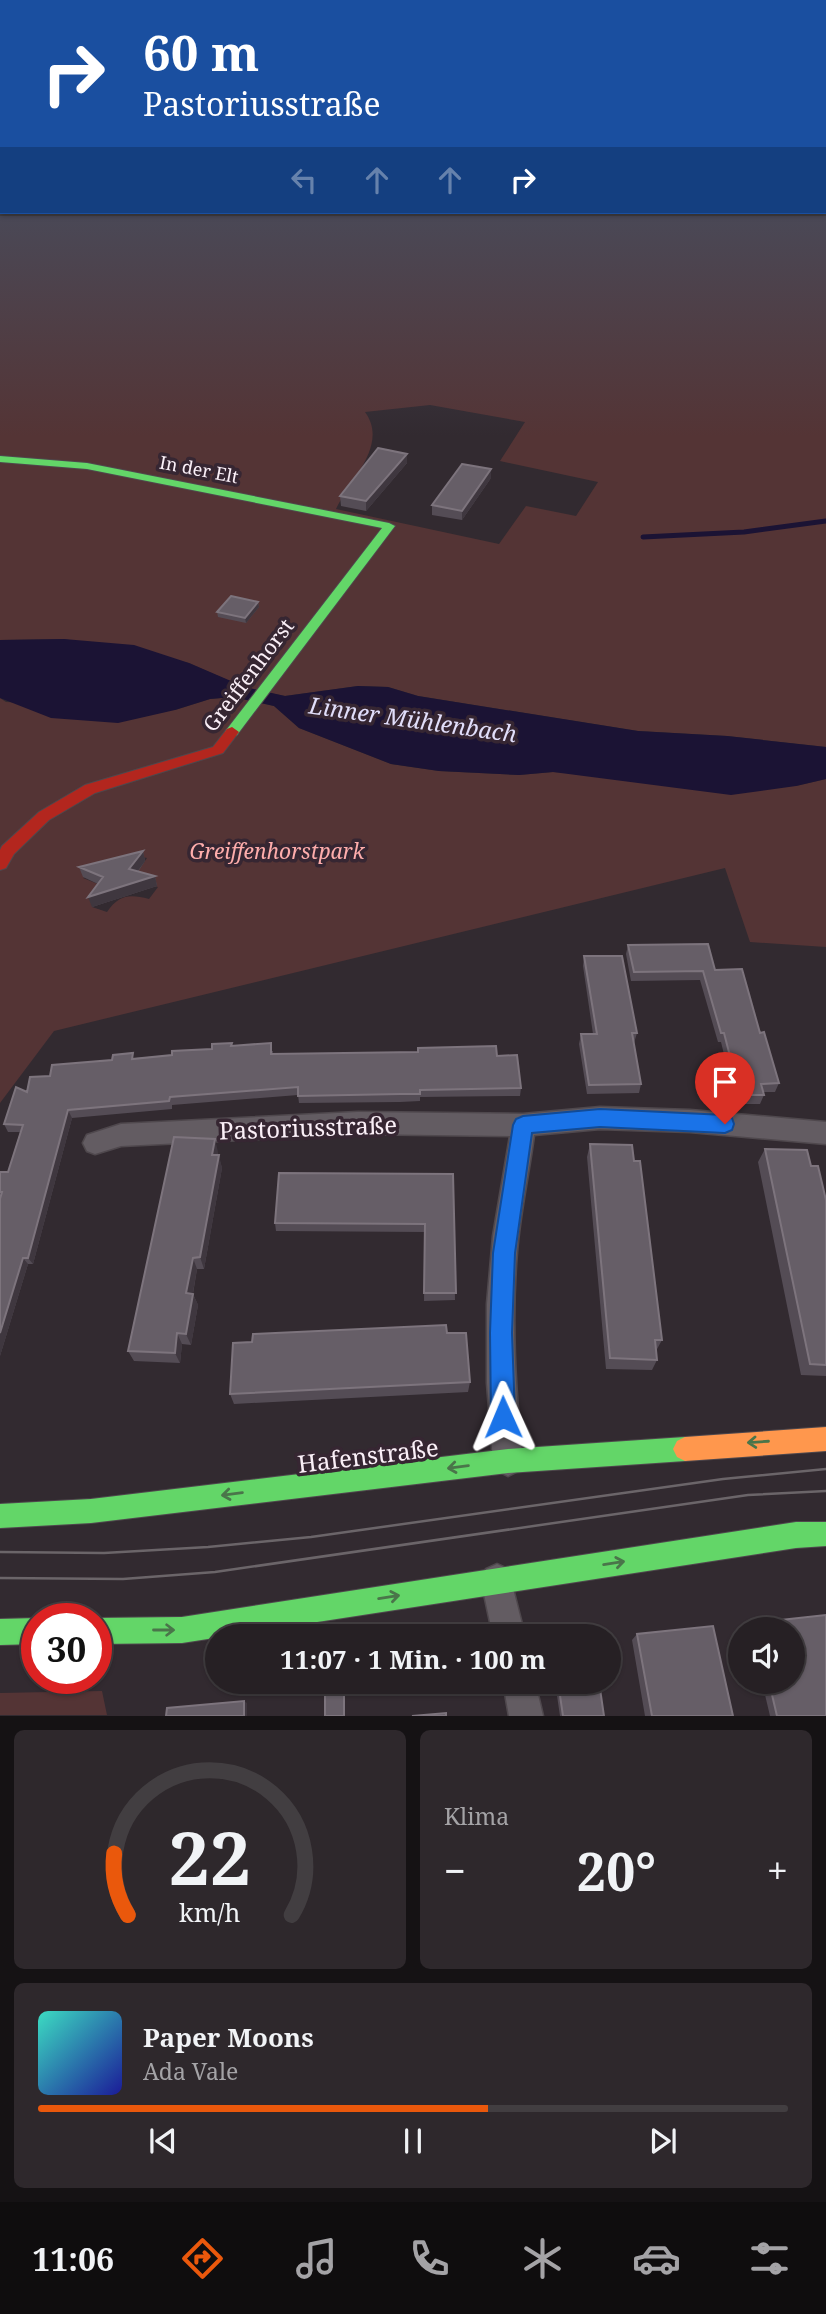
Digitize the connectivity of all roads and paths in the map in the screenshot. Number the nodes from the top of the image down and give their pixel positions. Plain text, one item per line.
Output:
1 (0, 459) edge
2 (389, 526) joint
3 (0, 864) edge
4 (523, 1125) junction
5 (826, 1133) edge
6 (95, 1143) dead end
7 (826, 1439) edge
8 (508, 1461) junction
9 (10, 1500) dead end
10 (92, 1511) junction
11 (0, 1516) edge
12 (826, 1534) edge
13 (497, 1580) junction
14 (506, 1624) edge
15 (21, 1631) edge
16 (112, 1631) edge
17 (0, 1632) edge
18 (521, 1694) edge
19 (526, 1716) edge

1 - 2 street, In der Elt
2 - 3 street, Greiffenhorst
4 - 5 street, Pastoriusstraße
4 - 6 street, Pastoriusstraße
4 - 8 street
7 -> 8 street, Hafenstraße
8 -> 10 street, Hafenstraße
9 - 10 street
10 - 11 street, Hafenstraße
13 -> 12 street
13 - 14 street
16 -> 13 street
15 - 17 street
18 - 19 street

